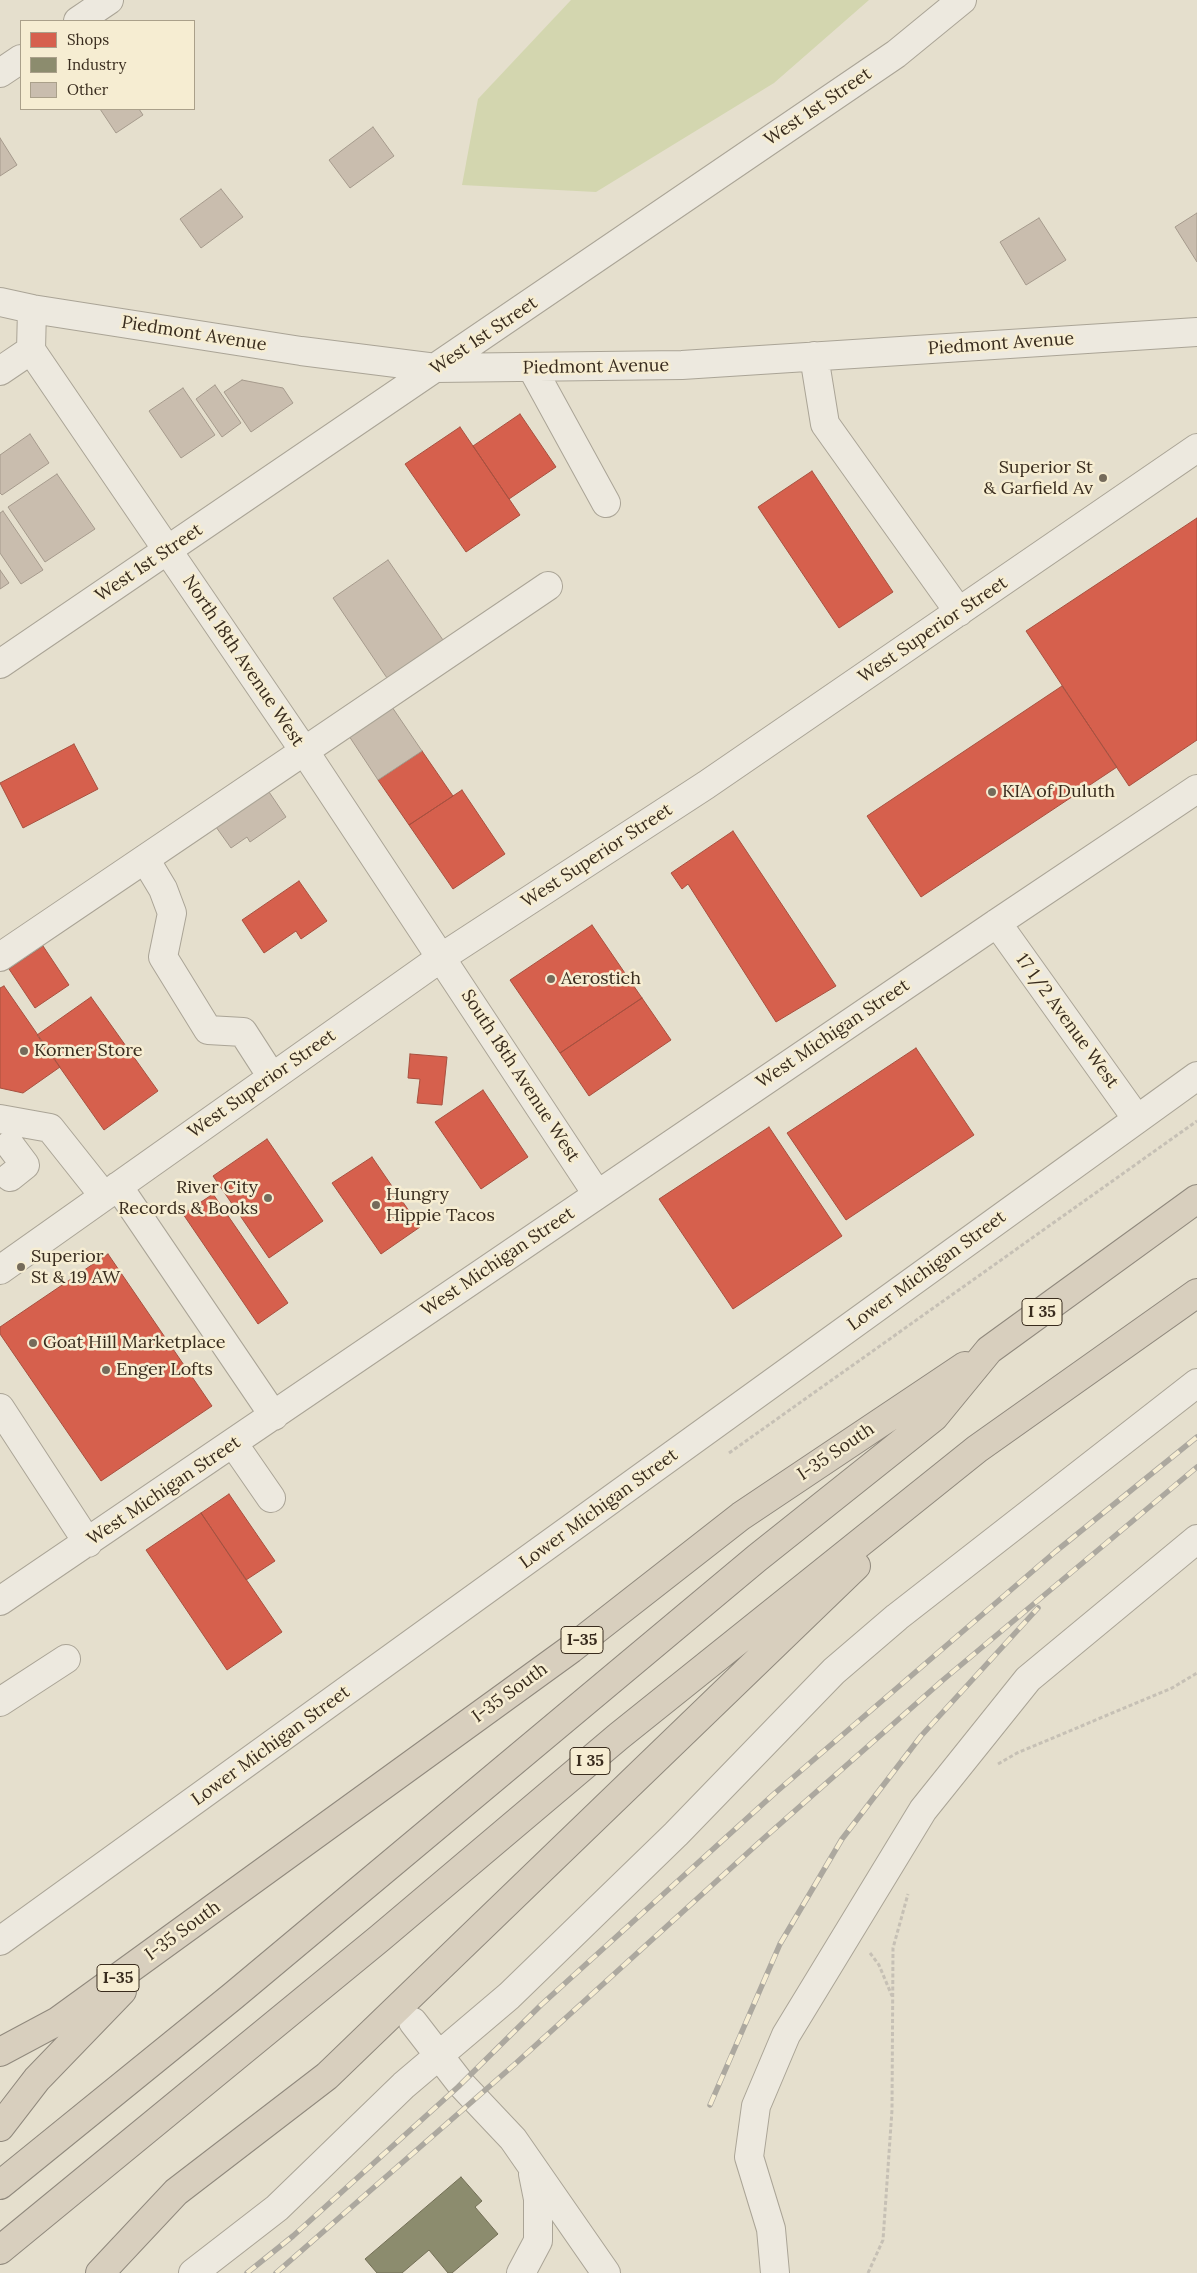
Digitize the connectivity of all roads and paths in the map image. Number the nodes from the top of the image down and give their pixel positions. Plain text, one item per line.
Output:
1 (109, 0) edge
2 (962, 0) edge
3 (79, 20) edge
4 (20, 60) edge
5 (0, 74) edge
6 (0, 302) edge
7 (32, 309) junction
8 (1197, 332) edge
9 (31, 350) junction
10 (814, 356) junction
11 (436, 368) junction
12 (532, 368) junction
13 (0, 371) edge
14 (1197, 448) edge
15 (606, 503) dead end
16 (168, 550) junction
17 (548, 586) dead end
18 (959, 612) junction
19 (0, 664) edge
20 (305, 752) junction
21 (1197, 790) edge
22 (145, 860) junction
23 (996, 923) junction
24 (0, 957) edge
25 (442, 957) junction
26 (1197, 1076) edge
27 (272, 1077) junction
28 (1137, 1119) junction
29 (8, 1144) edge
30 (111, 1191) junction
31 (597, 1194) junction
32 (1197, 1199) edge
33 (0, 1270) edge
34 (1197, 1293) edge
35 (989, 1350) junction
36 (1197, 1382) edge
37 (0, 1408) edge
38 (274, 1416) junction
39 (233, 1443) junction
40 (977, 1449) junction
41 (271, 1498) dead end
42 (1197, 1539) edge
43 (88, 1543) junction
44 (0, 1602) edge
45 (66, 1659) dead end
46 (1197, 1673) edge
47 (0, 1702) edge
48 (992, 1768) dead end
49 (908, 1893) dead end
50 (178, 1935) junction
51 (0, 1941) edge
52 (413, 2022) dead end
53 (0, 2052) edge
54 (439, 2055) junction
55 (0, 2128) edge
56 (531, 2165) junction
57 (0, 2185) edge
58 (0, 2250) edge
59 (100, 2273) edge
60 (192, 2273) edge
61 (522, 2273) edge
62 (606, 2273) edge
63 (775, 2273) edge
64 (870, 2273) edge

1 - 3 street
2 - 11 street, West 1st Street
4 - 5 street
6 - 7 street, Piedmont Avenue
7 - 9 street
7 - 11 street, Piedmont Avenue
8 - 10 street, Piedmont Avenue
9 - 13 street
9 - 16 street, North 18th Avenue West
10 - 12 street, Piedmont Avenue
10 - 18 street
11 - 12 street, Piedmont Avenue
11 - 16 street, West 1st Street
12 - 15 street
14 - 18 street, West Superior Street
16 - 19 street, West 1st Street
16 - 20 street, North 18th Avenue West
17 - 20 street
18 - 25 street, West Superior Street
20 - 22 street
20 - 25 street, North 18th Avenue West
21 - 23 street, West Michigan Street
22 - 24 street
22 - 27 street
23 - 28 street, 17 1/2 Avenue West
23 - 31 street, West Michigan Street
25 - 27 street, West Superior Street
25 - 31 street, South 18th Avenue West
26 - 28 street, Lower Michigan Street
27 - 30 street, West Superior Street
28 - 51 street, Lower Michigan Street
29 - 30 street
30 - 33 street, West Superior Street
30 - 38 street
31 - 38 street, West Michigan Street
32 - 35 highway, I 35
34 - 40 highway, I 35
35 - 50 highway, I-35 South / I-35
35 - 57 highway, I 35
36 - 54 street
37 - 43 street
38 - 39 street, West Michigan Street
39 - 41 street
39 - 43 street, West Michigan Street
40 - 58 highway, I 35
40 - 59 highway
42 - 63 street
43 - 44 street, West Michigan Street
45 - 47 street
46 - 48 path
49 - 64 path
50 - 53 highway, I-35 South / I-35
50 - 55 highway
52 - 54 street
54 - 56 street
54 - 60 street
56 - 61 street
56 - 62 street

